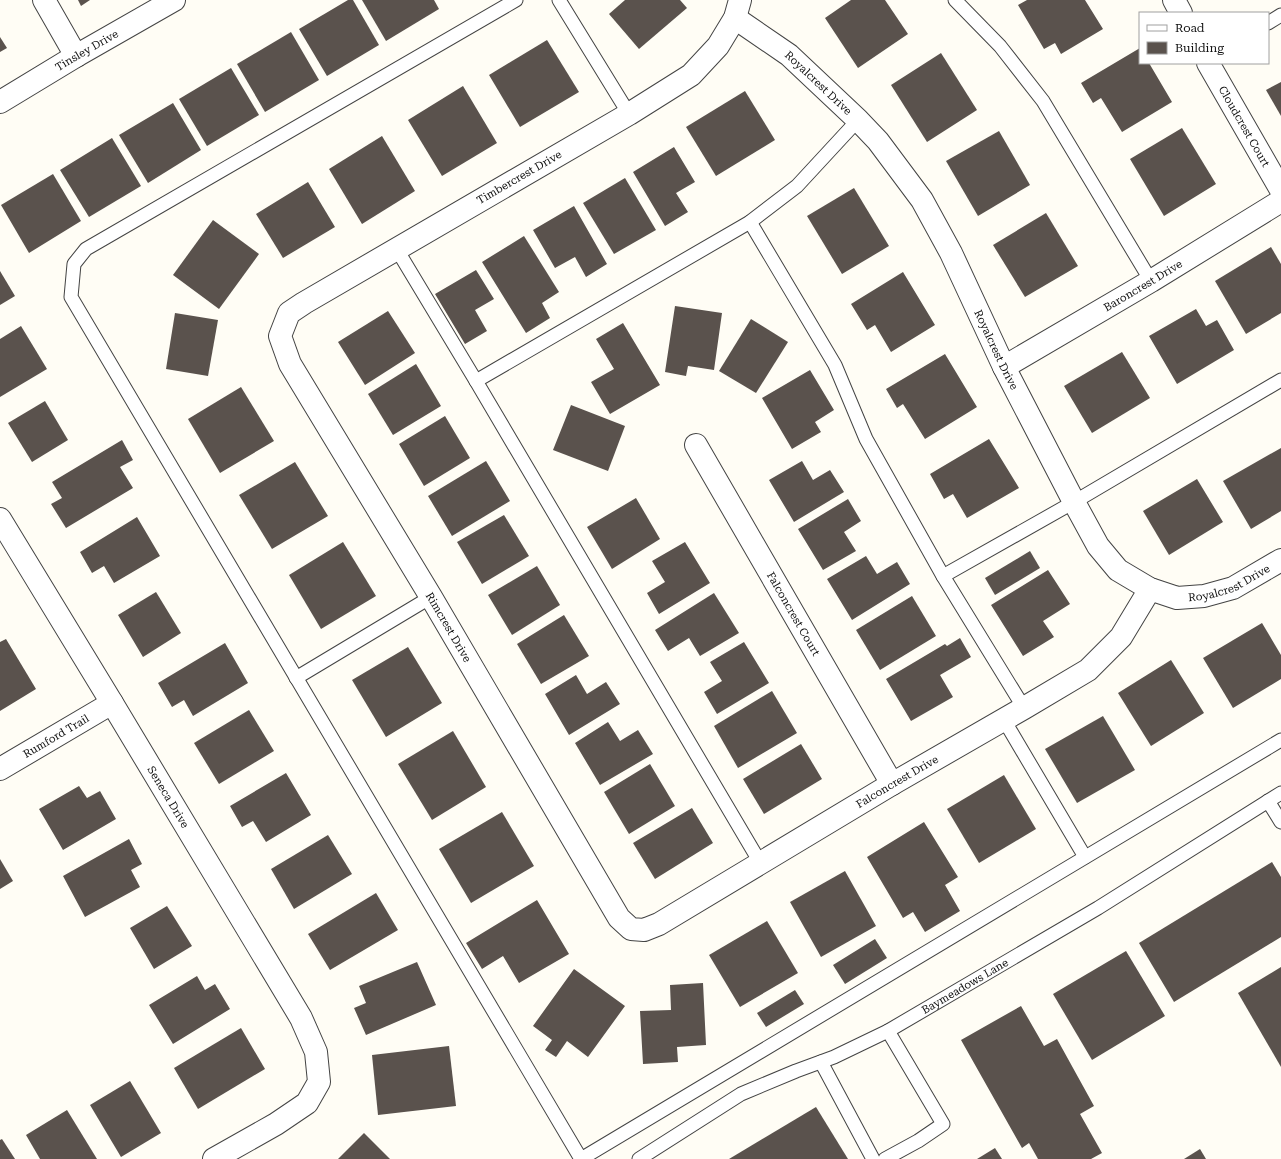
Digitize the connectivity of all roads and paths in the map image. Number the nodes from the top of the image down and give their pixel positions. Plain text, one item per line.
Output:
1 (44, 0) edge
2 (174, 0) edge
3 (516, 0) edge
4 (559, 0) edge
5 (955, 0) edge
6 (1174, 0) edge
7 (738, 9) edge
8 (1180, 12) edge
9 (1281, 15) edge
10 (1269, 22) edge
11 (76, 56) junction
12 (1209, 64) edge
13 (0, 102) edge
14 (629, 114) junction
15 (858, 120) junction
16 (1281, 190) edge
17 (1281, 201) edge
18 (750, 222) junction
19 (396, 248) junction
20 (1152, 281) junction
21 (280, 336) joint
22 (1004, 367) junction
23 (1281, 380) edge
24 (476, 381) junction
25 (696, 445) dead end
26 (1074, 502) junction
27 (0, 519) edge
28 (1281, 560) edge
29 (943, 576) junction
30 (1150, 589) junction
31 (431, 597) junction
32 (296, 678) junction
33 (112, 703) junction
34 (1024, 708) junction
35 (1004, 720) junction
36 (1281, 740) edge
37 (0, 769) edge
38 (892, 784) junction
39 (1281, 793) edge
40 (1268, 801) junction
41 (1281, 822) edge
42 (1085, 857) junction
43 (761, 864) junction
44 (619, 918) joint
45 (888, 1031) junction
46 (821, 1062) junction
47 (214, 1159) edge
48 (639, 1159) edge
49 (874, 1159) edge
50 (885, 1159) edge

1 - 11 street
2 - 11 street, Tinsley Drive
3 - 32 lane
4 - 14 lane
5 - 20 lane
6 - 8 street
7 - 14 street, Timbercrest Drive
7 - 15 street, Royalcrest Drive
9 - 10 lane
11 - 13 street, Tinsley Drive
12 - 16 street, Cloudcrest Court
14 - 19 street, Timbercrest Drive
15 - 18 lane
15 - 22 street, Royalcrest Drive
17 - 20 street, Baroncrest Drive
18 - 24 lane
18 - 29 lane
19 - 21 street, Timbercrest Drive
19 - 24 lane
20 - 22 street, Baroncrest Drive
21 - 31 street, Rimcrest Drive
22 - 26 street, Royalcrest Drive
23 - 26 lane
24 - 43 lane
25 - 38 street, Falconcrest Court
26 - 29 lane
26 - 30 street, Royalcrest Drive
27 - 33 street, Seneca Drive
28 - 30 street, Royalcrest Drive
29 - 34 lane
30 - 34 street, Falconcrest Drive
31 - 32 lane
31 - 44 street, Rimcrest Drive
32 - 42 lane
33 - 37 street, Rumford Trail
33 - 47 street, Seneca Drive
34 - 35 street, Falconcrest Drive
35 - 38 street, Falconcrest Drive
35 - 42 lane
36 - 42 lane
38 - 43 street, Falconcrest Drive
39 - 40 lane, Baymeadows Lane
40 - 41 lane
40 - 45 lane, Baymeadows Lane
43 - 44 street, Falconcrest Drive
45 - 46 lane, Baymeadows Lane
45 - 50 lane
46 - 48 lane, Baymeadows Lane
46 - 49 lane

